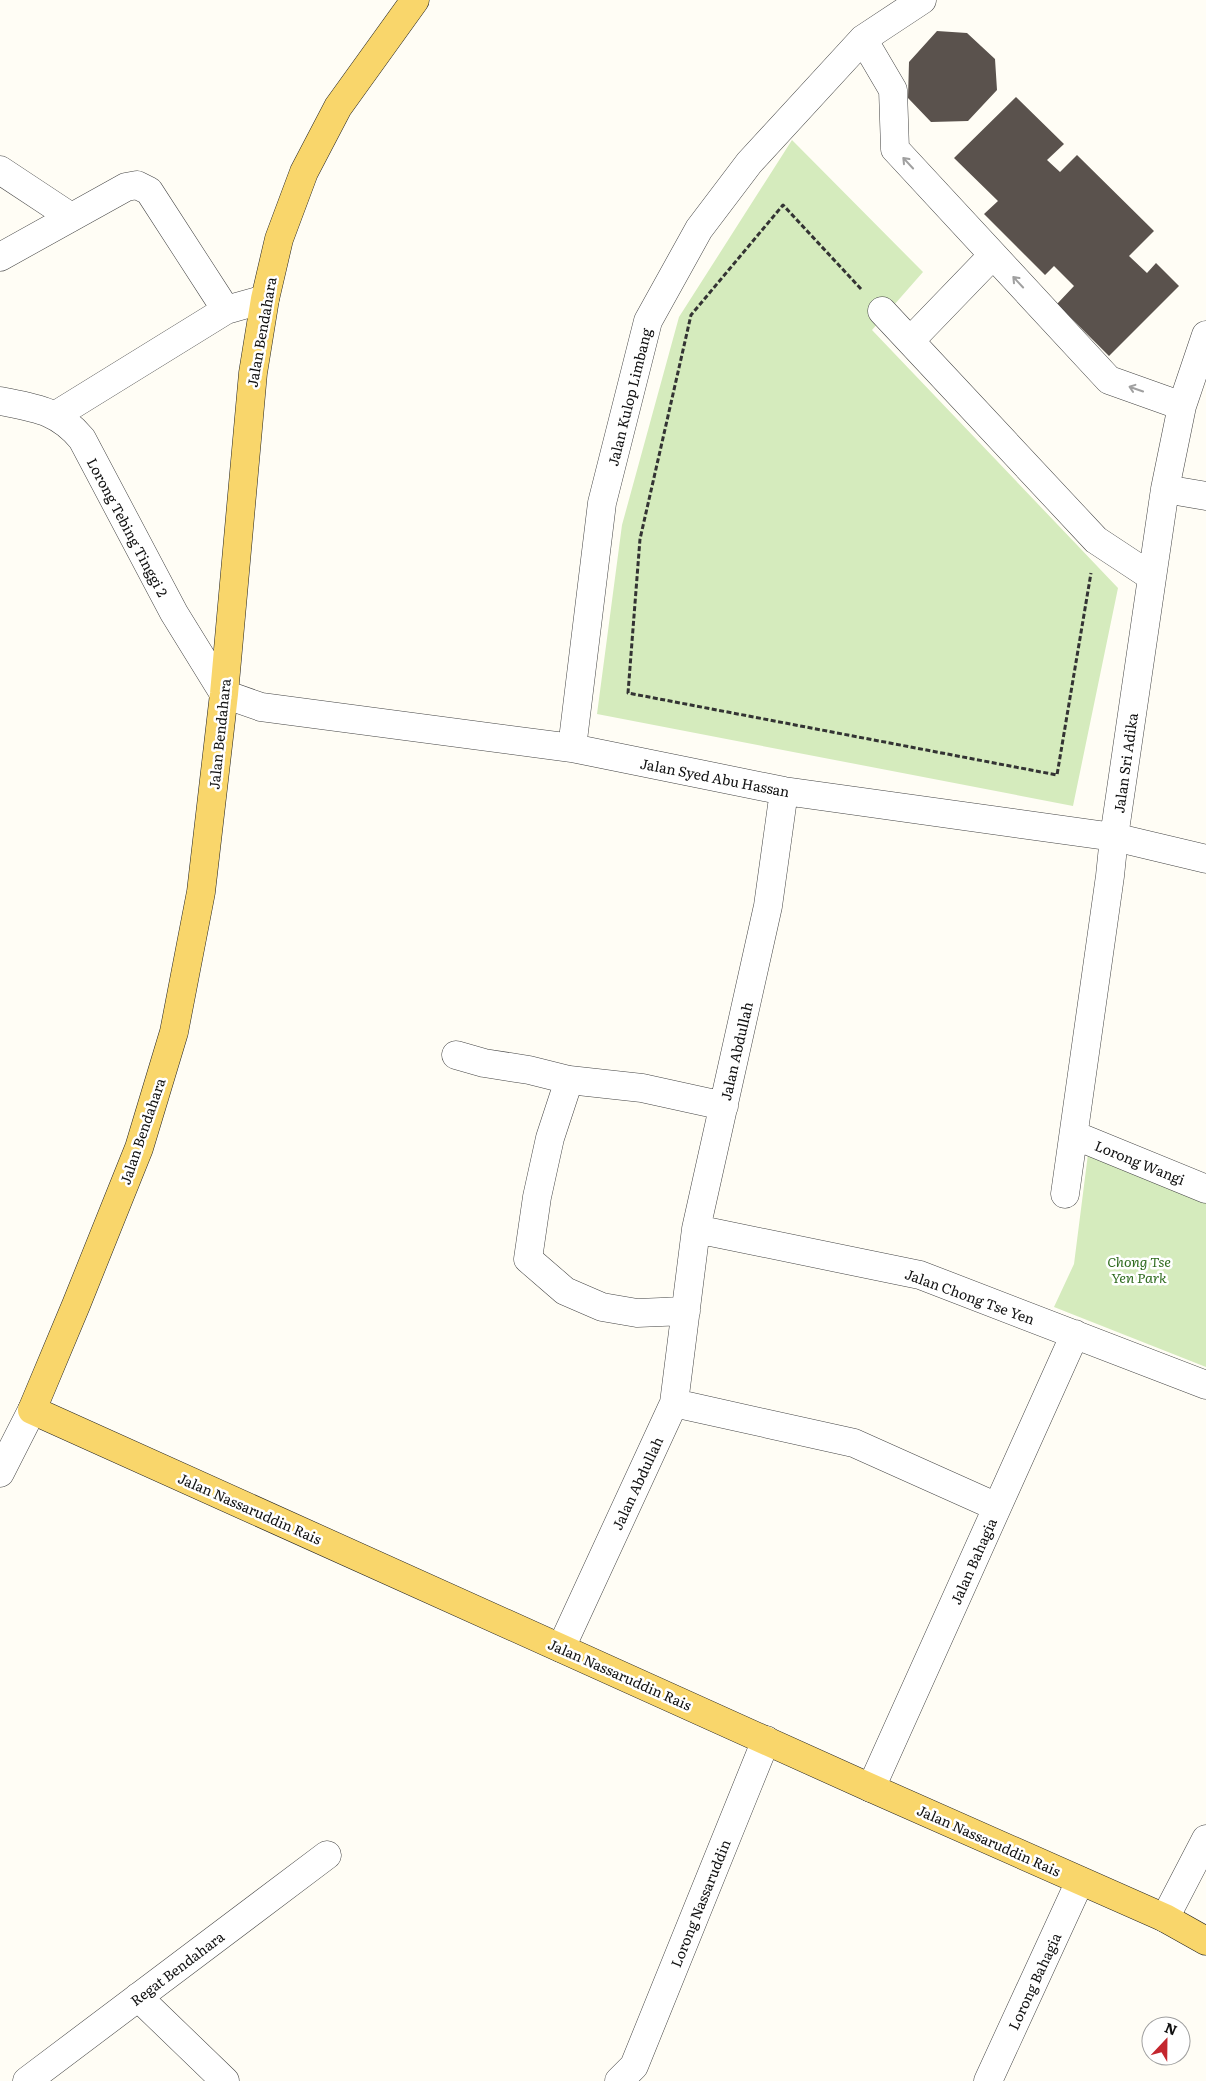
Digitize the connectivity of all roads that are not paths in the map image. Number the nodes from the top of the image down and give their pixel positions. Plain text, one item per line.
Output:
1 (415, 0) edge
2 (922, 0) edge
3 (863, 39) junction
4 (0, 170) edge
5 (71, 217) junction
6 (993, 255) junction
7 (0, 257) edge
8 (265, 299) junction
9 (226, 310) junction
10 (882, 311) road end
11 (1206, 335) edge
12 (910, 341) junction
13 (0, 402) edge
14 (1182, 406) junction
15 (56, 416) junction
16 (1165, 489) junction
17 (1206, 496) edge
18 (1152, 577) junction
19 (224, 694) junction
20 (572, 748) junction
21 (784, 791) junction
22 (1114, 837) junction
23 (1206, 859) edge
24 (456, 1054) dead end
25 (569, 1080) junction
26 (724, 1106) junction
27 (1074, 1136) junction
28 (1206, 1189) edge
29 (1065, 1194) dead end
30 (696, 1229) junction
31 (686, 1310) junction
32 (1074, 1334) junction
33 (1206, 1385) edge
34 (674, 1402) junction
35 (32, 1410) junction
36 (0, 1473) edge
37 (997, 1507) junction
38 (560, 1648) junction
39 (766, 1740) junction
40 (871, 1788) junction
41 (1206, 1839) edge
42 (327, 1855) dead end
43 (1080, 1880) junction
44 (1165, 1918) junction
45 (1206, 1941) edge
46 (138, 1997) junction
47 (627, 2073) edge
48 (27, 2081) edge
49 (225, 2081) edge
50 (988, 2081) edge

1 - 8 main road, Jalan Bendahara
2 - 3 street, Jalan Kulop Limbang
6 -> 3 street
3 - 20 street, Jalan Kulop Limbang
4 - 5 street
5 - 7 street
5 - 9 street
6 - 12 street
14 -> 6 street
8 - 9 street
8 - 19 main road, Jalan Bendahara
9 - 15 street
10 - 12 street
11 - 14 street, Jalan Sri Adika
12 - 18 street
13 - 15 street, Lorong Tebing Tinggi 2
14 - 16 street, Jalan Sri Adika
15 - 19 street, Lorong Tebing Tinggi 2
16 - 17 street
16 - 18 street, Jalan Sri Adika
18 - 22 street, Jalan Sri Adika
19 - 20 street, Jalan Syed Abu Hassan
19 - 35 main road, Jalan Bendahara
20 - 21 street, Jalan Syed Abu Hassan
21 - 22 street, Jalan Syed Abu Hassan
21 - 26 street, Jalan Abdullah
22 - 23 street, Jalan Syed Abu Hassan
22 - 27 street, Jalan Sri Adika
24 - 25 street
25 - 26 street
25 - 31 street
26 - 30 street, Jalan Abdullah
27 - 28 street, Lorong Wangi
27 - 29 street, Jalan Sri Adika
30 - 31 street, Jalan Abdullah
30 - 32 street, Jalan Chong Tse Yen
31 - 34 street, Jalan Abdullah
32 - 33 street, Jalan Chong Tse Yen
32 - 37 street, Jalan Bahagia
34 - 37 street
34 - 38 street, Jalan Abdullah
35 - 36 street, Jalan Bendahara
35 - 38 main road, Jalan Nassaruddin Rais
37 - 40 street, Jalan Bahagia
38 - 39 main road, Jalan Nassaruddin Rais
39 - 40 main road, Jalan Nassaruddin Rais
39 - 47 street, Lorong Nassaruddin
40 - 43 main road, Jalan Nassaruddin Rais
41 - 44 street
42 - 46 street, Regat Bendahara
43 - 44 main road, Jalan Nassaruddin Rais
43 - 50 street, Lorong Bahagia
44 - 45 main road, Jalan Nassaruddin Rais
46 - 48 street, Regat Bendahara
46 - 49 street

